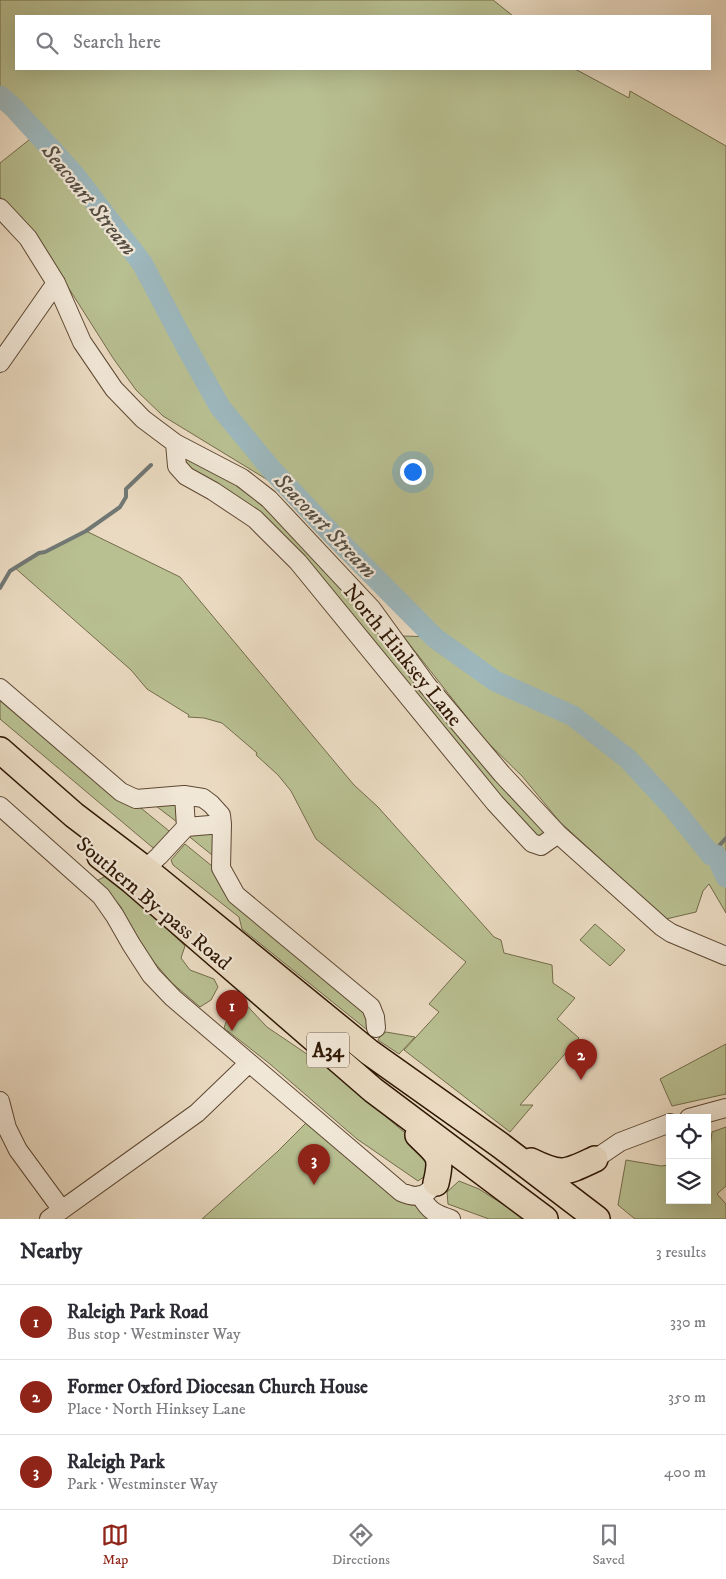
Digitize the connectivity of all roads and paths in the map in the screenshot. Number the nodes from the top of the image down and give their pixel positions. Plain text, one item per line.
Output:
1 (0, 208) edge
2 (56, 283) junction
3 (0, 363) edge
4 (175, 443) junction
5 (0, 688) edge
6 (0, 750) edge
7 (0, 769) edge
8 (184, 795) junction
9 (0, 806) edge
10 (222, 824) junction
11 (186, 827) junction
12 (558, 834) junction
13 (145, 869) junction
14 (726, 956) edge
15 (376, 1028) dead end
16 (249, 1062) junction
17 (373, 1090) junction
18 (0, 1101) edge
19 (726, 1108) edge
20 (704, 1114) edge
21 (666, 1125) edge
22 (500, 1145) junction
23 (595, 1160) junction
24 (428, 1189) junction
25 (539, 1214) edge
26 (55, 1215) edge
27 (451, 1219) edge
28 (598, 1219) edge
29 (605, 1219) edge

1 - 2 street, North Hinksey Lane
2 - 3 street
2 - 4 street, North Hinksey Lane
4 - 12 street, North Hinksey Lane
4 - 12 street, North Hinksey Lane
5 - 8 street
6 - 13 highway, Southern By-pass Road / A34
7 - 17 highway, Southern By-pass Road / A34
8 - 10 street
8 - 11 street
9 - 16 street
10 - 11 street
10 - 15 street
11 - 13 street, Southern By-pass Road
12 - 14 street, North Hinksey Lane
13 - 22 highway, Southern By-pass Road / A34
16 - 24 street
16 - 26 street
17 - 24 highway
17 - 25 highway, Southern By-pass Road / A34
18 - 26 street
19 - 20 street
21 - 23 street
22 - 23 highway
22 - 28 highway, Southern By-pass Road / A34
23 - 29 highway
24 - 25 highway
24 - 27 street

